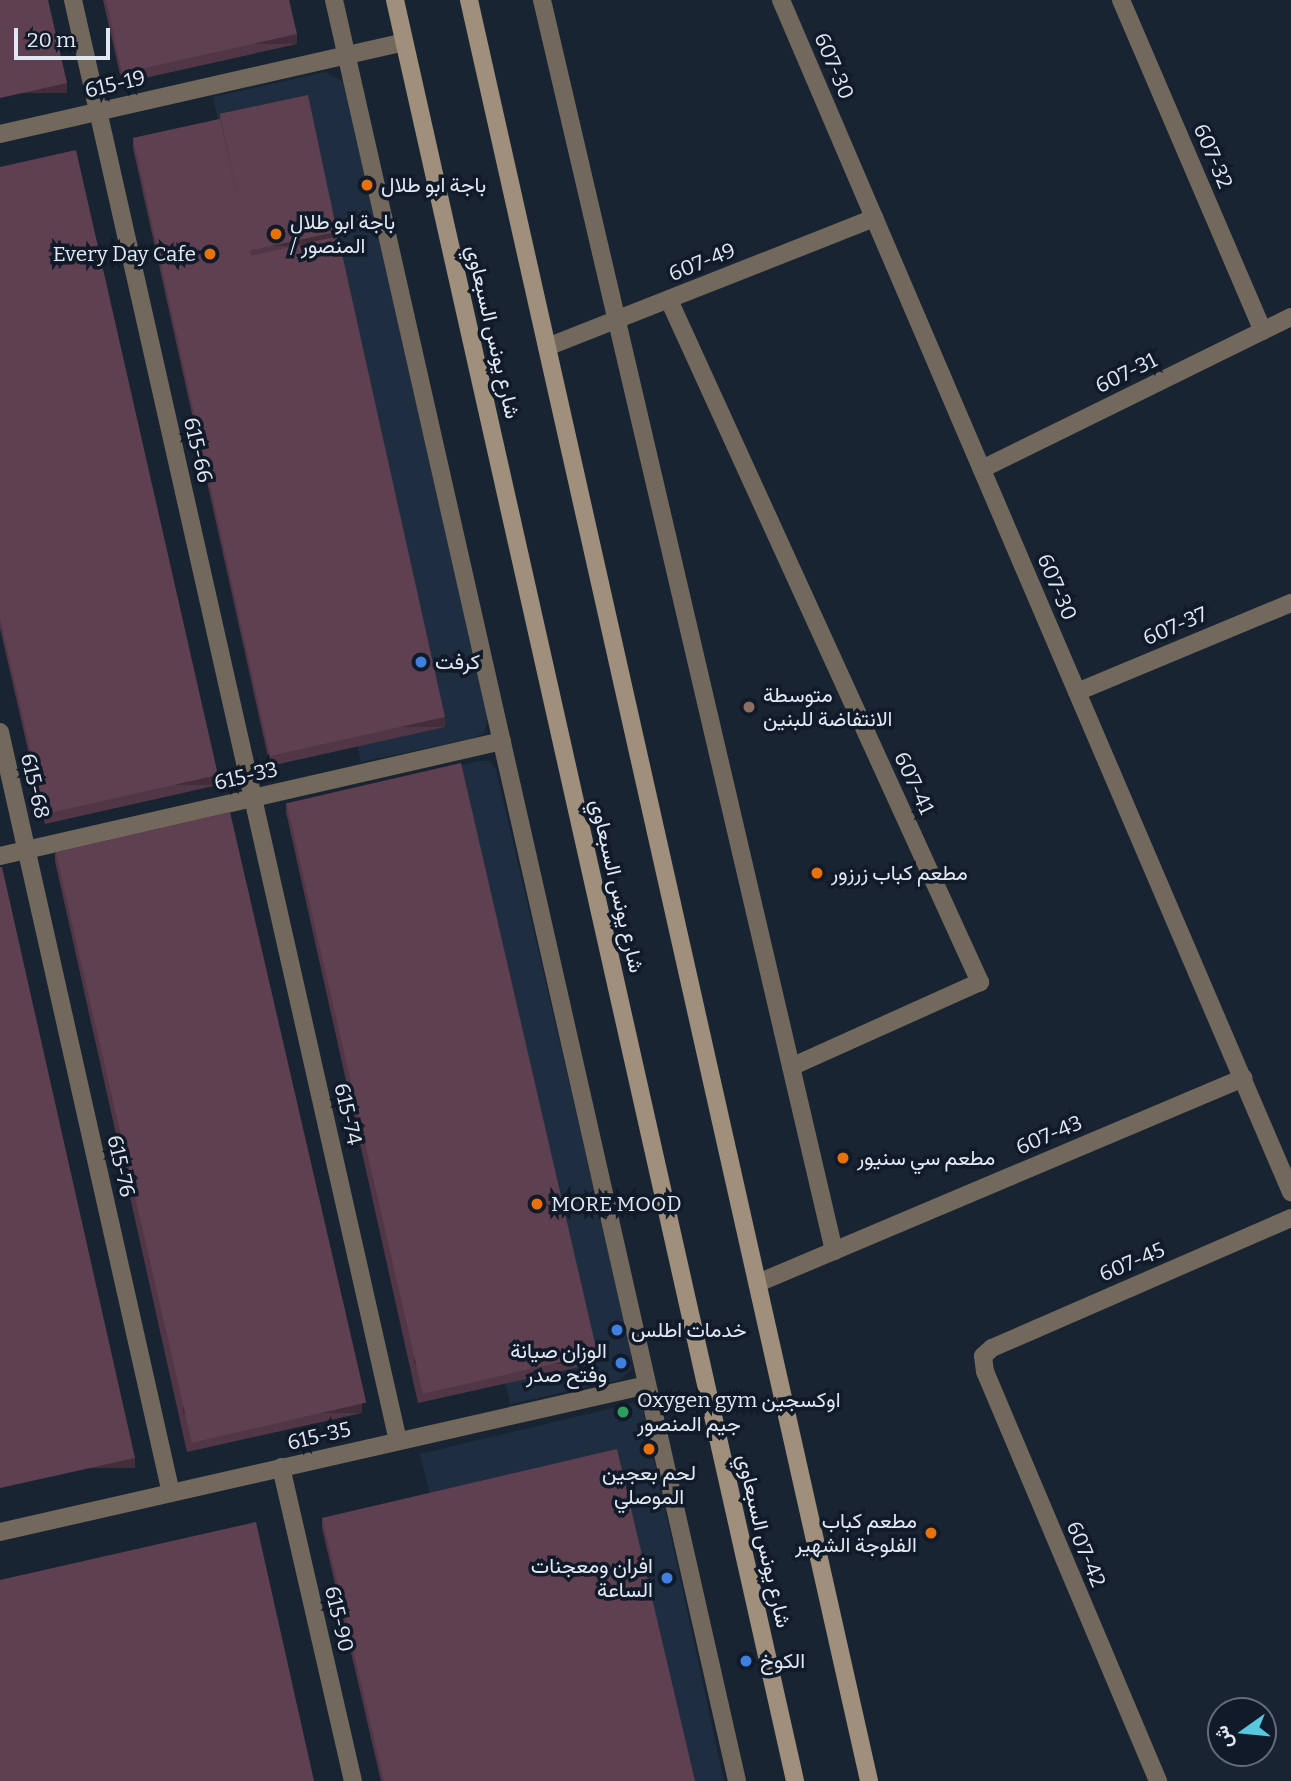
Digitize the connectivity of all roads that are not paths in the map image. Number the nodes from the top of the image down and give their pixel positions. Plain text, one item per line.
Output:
1 (73, 0) edge
2 (334, 0) edge
3 (395, 0) edge
4 (469, 0) edge
5 (542, 0) edge
6 (781, 0) edge
7 (1121, 0) edge
8 (404, 43) junction
9 (346, 56) junction
10 (98, 111) junction
11 (0, 134) edge
12 (874, 218) junction
13 (668, 300) junction
14 (1291, 317) edge
15 (617, 320) junction
16 (1263, 331) junction
17 (547, 347) junction
18 (982, 469) junction
19 (1291, 603) edge
20 (1077, 692) junction
21 (0, 732) edge
22 (502, 741) junction
23 (253, 798) junction
24 (27, 850) junction
25 (0, 856) edge
26 (791, 1067) junction
27 (1242, 1078) junction
28 (1291, 1192) edge
29 (1291, 1218) edge
30 (834, 1251) junction
31 (758, 1283) junction
32 (992, 1348) joint
33 (647, 1385) junction
34 (398, 1441) junction
35 (281, 1467) junction
36 (171, 1493) junction
37 (0, 1532) edge
38 (353, 1781) edge
39 (737, 1781) edge
40 (795, 1781) edge
41 (869, 1781) edge
42 (1158, 1781) edge

1 - 10 street, 615-66
2 - 9 street
3 - 8 main road, شارع يونس السبعاوي
4 - 17 main road
5 - 15 street
6 - 12 street, 607-30
7 - 16 street, 607-32
8 - 9 street, 615-19
8 - 40 main road, شارع يونس السبعاوي
9 - 10 street, 615-19
9 - 22 street
10 - 11 street, 615-19
10 - 23 street, 615-66
12 - 13 street, 607-49
12 - 18 street, 607-30
13 - 15 street, 607-49
13 - 26 street, 607-41
14 - 16 street, 607-31
15 - 17 street, 607-49
15 - 26 street
16 - 18 street, 607-31
17 - 31 main road
18 - 20 street, 607-30
19 - 20 street, 607-37
20 - 27 street, 607-30
21 - 24 street, 615-68
22 - 23 street, 615-33
22 - 33 street
23 - 24 street, 615-33
23 - 34 street, 615-74
24 - 25 street, 615-33
24 - 36 street, 615-76
26 - 30 street
27 - 28 street, 607-30
27 - 30 street, 607-43
29 - 32 street, 607-45
30 - 31 street, 607-43
31 - 41 main road
32 - 42 street, 607-42
33 - 34 street, 615-35
33 - 39 street
34 - 35 street, 615-35
35 - 36 street, 615-35
35 - 38 street, 615-90
36 - 37 street, 615-35

